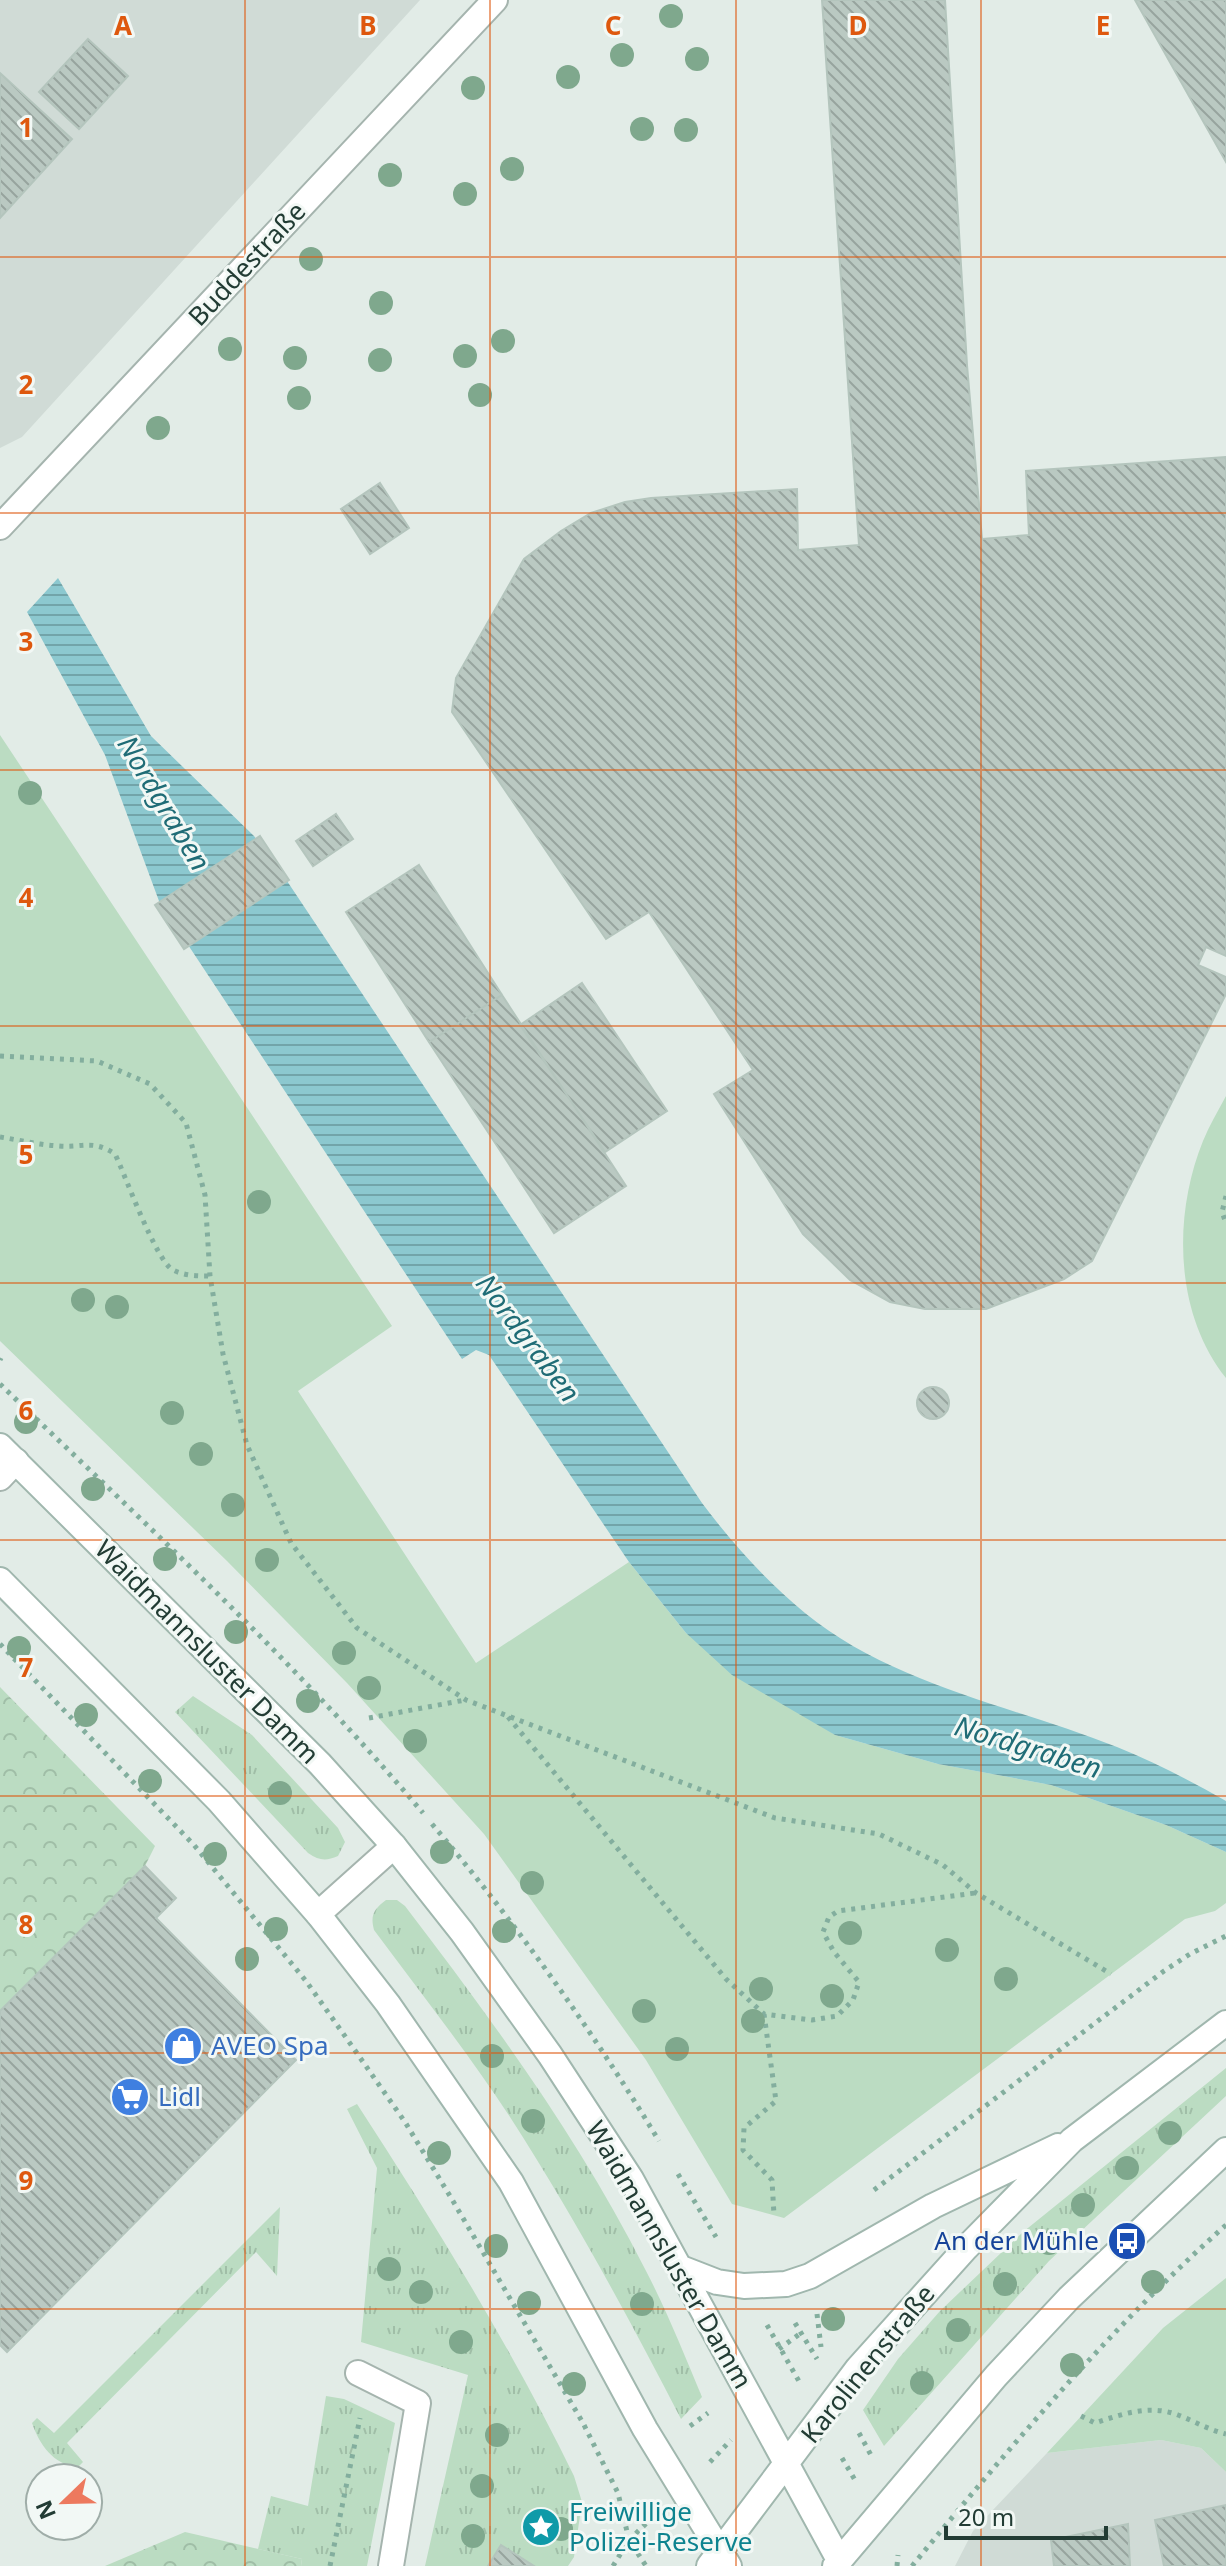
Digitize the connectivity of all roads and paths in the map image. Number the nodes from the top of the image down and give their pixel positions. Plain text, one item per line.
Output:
1 (495, 0) edge
2 (0, 527) edge
3 (0, 1056) edge
4 (0, 1137) edge
5 (1226, 1196) edge
6 (1226, 1223) edge
7 (210, 1276) junction
8 (5, 1462) edge
9 (0, 1580) edge
10 (0, 1644) edge
11 (466, 1700) junction
12 (507, 1715) junction
13 (369, 1718) dead end
14 (394, 1846) junction
15 (976, 1893) junction
16 (318, 1914) junction
17 (1226, 1936) edge
18 (1111, 1974) dead end
19 (764, 2014) junction
20 (1226, 2023) edge
21 (1072, 2140) junction
22 (1226, 2150) edge
23 (862, 2199) dead end
24 (774, 2215) dead end
25 (1226, 2225) edge
26 (681, 2268) junction
27 (816, 2306) dead end
28 (792, 2319) dead end
29 (769, 2329) dead end
30 (801, 2333) junction
31 (780, 2348) junction
32 (773, 2354) dead end
33 (815, 2354) junction
34 (823, 2369) dead end
35 (363, 2375) joint
36 (796, 2377) junction
37 (789, 2384) dead end
38 (804, 2391) dead end
39 (708, 2413) dead end
40 (1081, 2416) dead end
41 (855, 2425) dead end
42 (686, 2429) dead end
43 (1226, 2434) edge
44 (872, 2457) dead end
45 (787, 2464) junction
46 (629, 2540) junction
47 (720, 2561) edge
48 (839, 2564) edge
49 (330, 2566) edge
50 (391, 2566) edge
51 (613, 2566) edge
52 (646, 2566) edge
53 (912, 2566) edge

1 - 2 main road, Buddestraße
3 - 7 path
4 - 7 path
5 - 6 path
7 - 11 path
8 - 14 main road, Waidmannsluster Damm
9 - 16 main road
10 - 46 path
11 - 12 path
11 - 13 path
12 - 15 path
12 - 19 path
14 - 16 main road
14 - 26 main road, Waidmannsluster Damm
15 - 18 path
15 - 19 path
16 - 47 main road
17 - 23 path
19 - 24 path
20 - 21 main road, Karolinenstraße
21 - 26 main road
21 - 45 main road, Karolinenstraße
22 - 48 main road
25 - 53 path
26 - 45 main road, Waidmannsluster Damm
27 - 33 path
28 - 30 path
29 - 31 path
30 - 31 path
30 - 33 path
31 - 32 path
31 - 36 path
33 - 34 path
33 - 36 path
35 - 49 path
35 - 50 main road
36 - 37 path
36 - 38 path
39 - 42 path
40 - 43 path
41 - 44 path
45 - 47 main road, Karolinenstraße
45 - 48 main road, Waidmannsluster Damm
46 - 51 path
46 - 52 path

